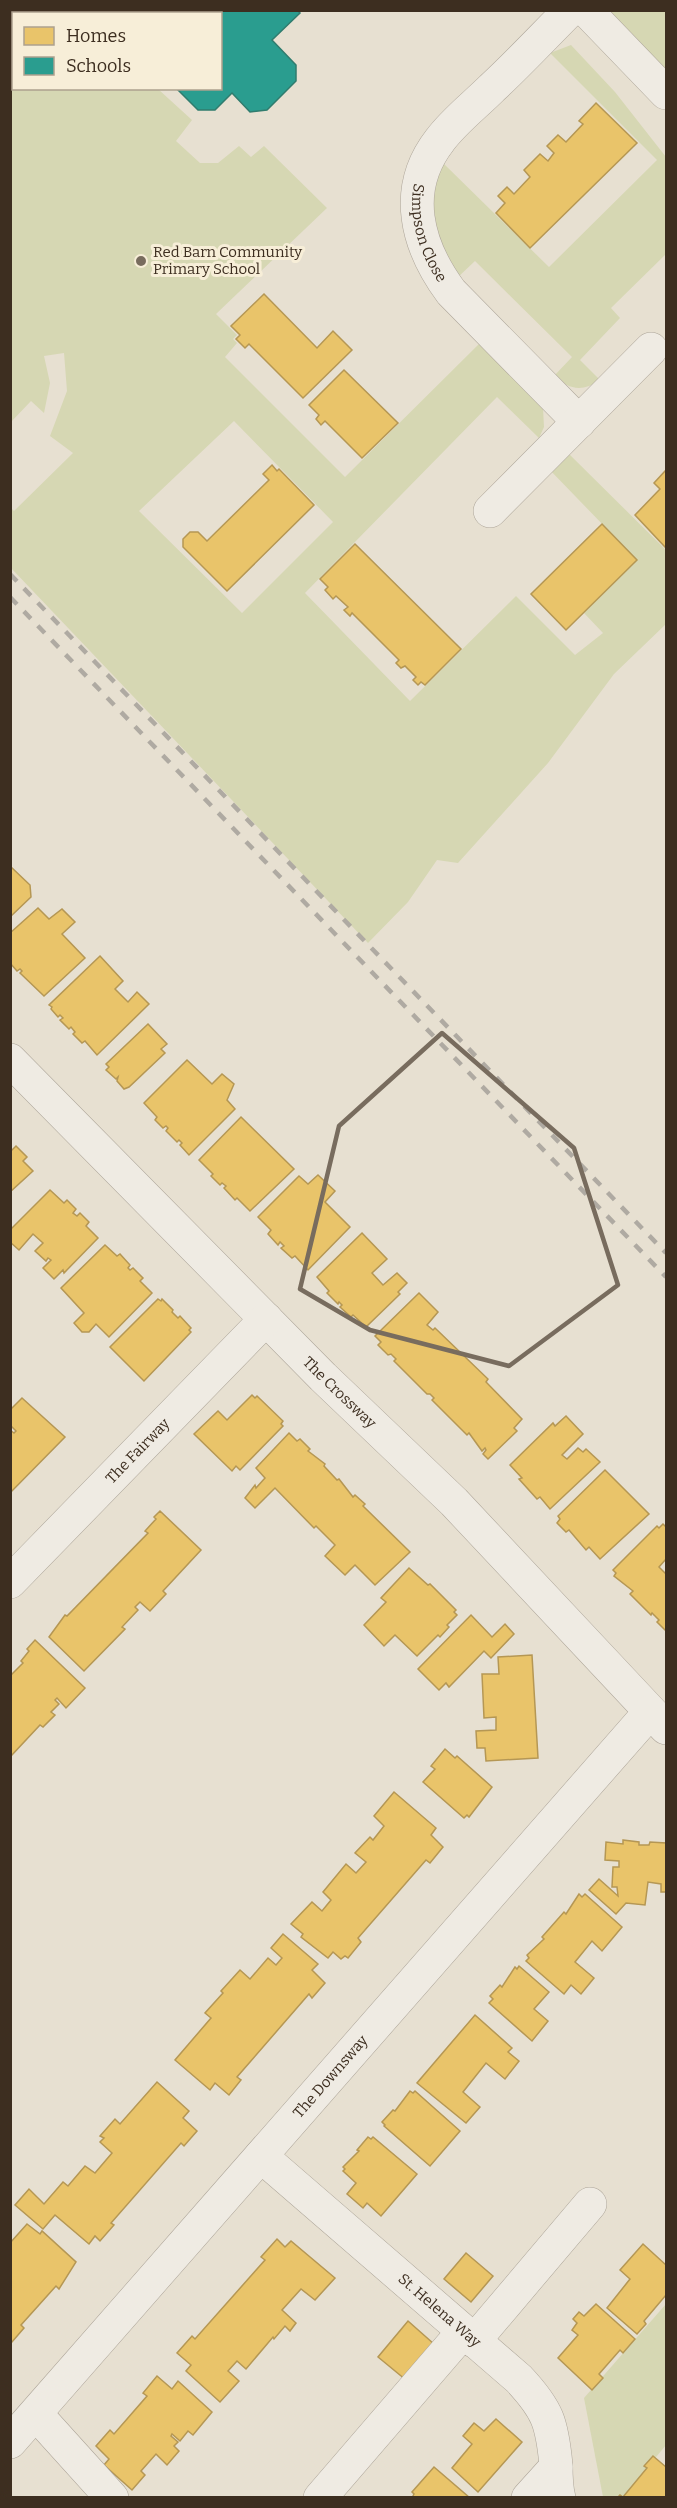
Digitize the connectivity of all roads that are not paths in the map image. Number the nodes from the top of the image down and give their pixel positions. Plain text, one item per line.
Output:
1 (570, 10) edge
2 (586, 10) edge
3 (666, 93) edge
4 (651, 349) dead end
5 (579, 422) junction
6 (490, 511) dead end
7 (10, 1060) edge
8 (266, 1319) junction
9 (10, 1582) edge
10 (658, 1720) edge
11 (261, 2156) junction
12 (590, 2204) dead end
13 (468, 2336) junction
14 (37, 2415) junction
15 (10, 2442) edge
16 (557, 2482) edge
17 (112, 2498) edge
18 (320, 2498) edge
19 (528, 2498) edge

1 - 5 street, Simpson Close
2 - 3 street
4 - 5 street
5 - 6 street
7 - 8 street, The Crossway
8 - 9 street, The Fairway
8 - 10 street, The Crossway
10 - 11 street, The Downsway
11 - 13 street, St. Helena Way
11 - 14 street, The Downsway
12 - 13 street
13 - 16 street, St. Helena Way
13 - 18 street
14 - 15 street, The Downsway
14 - 17 street
16 - 19 street

